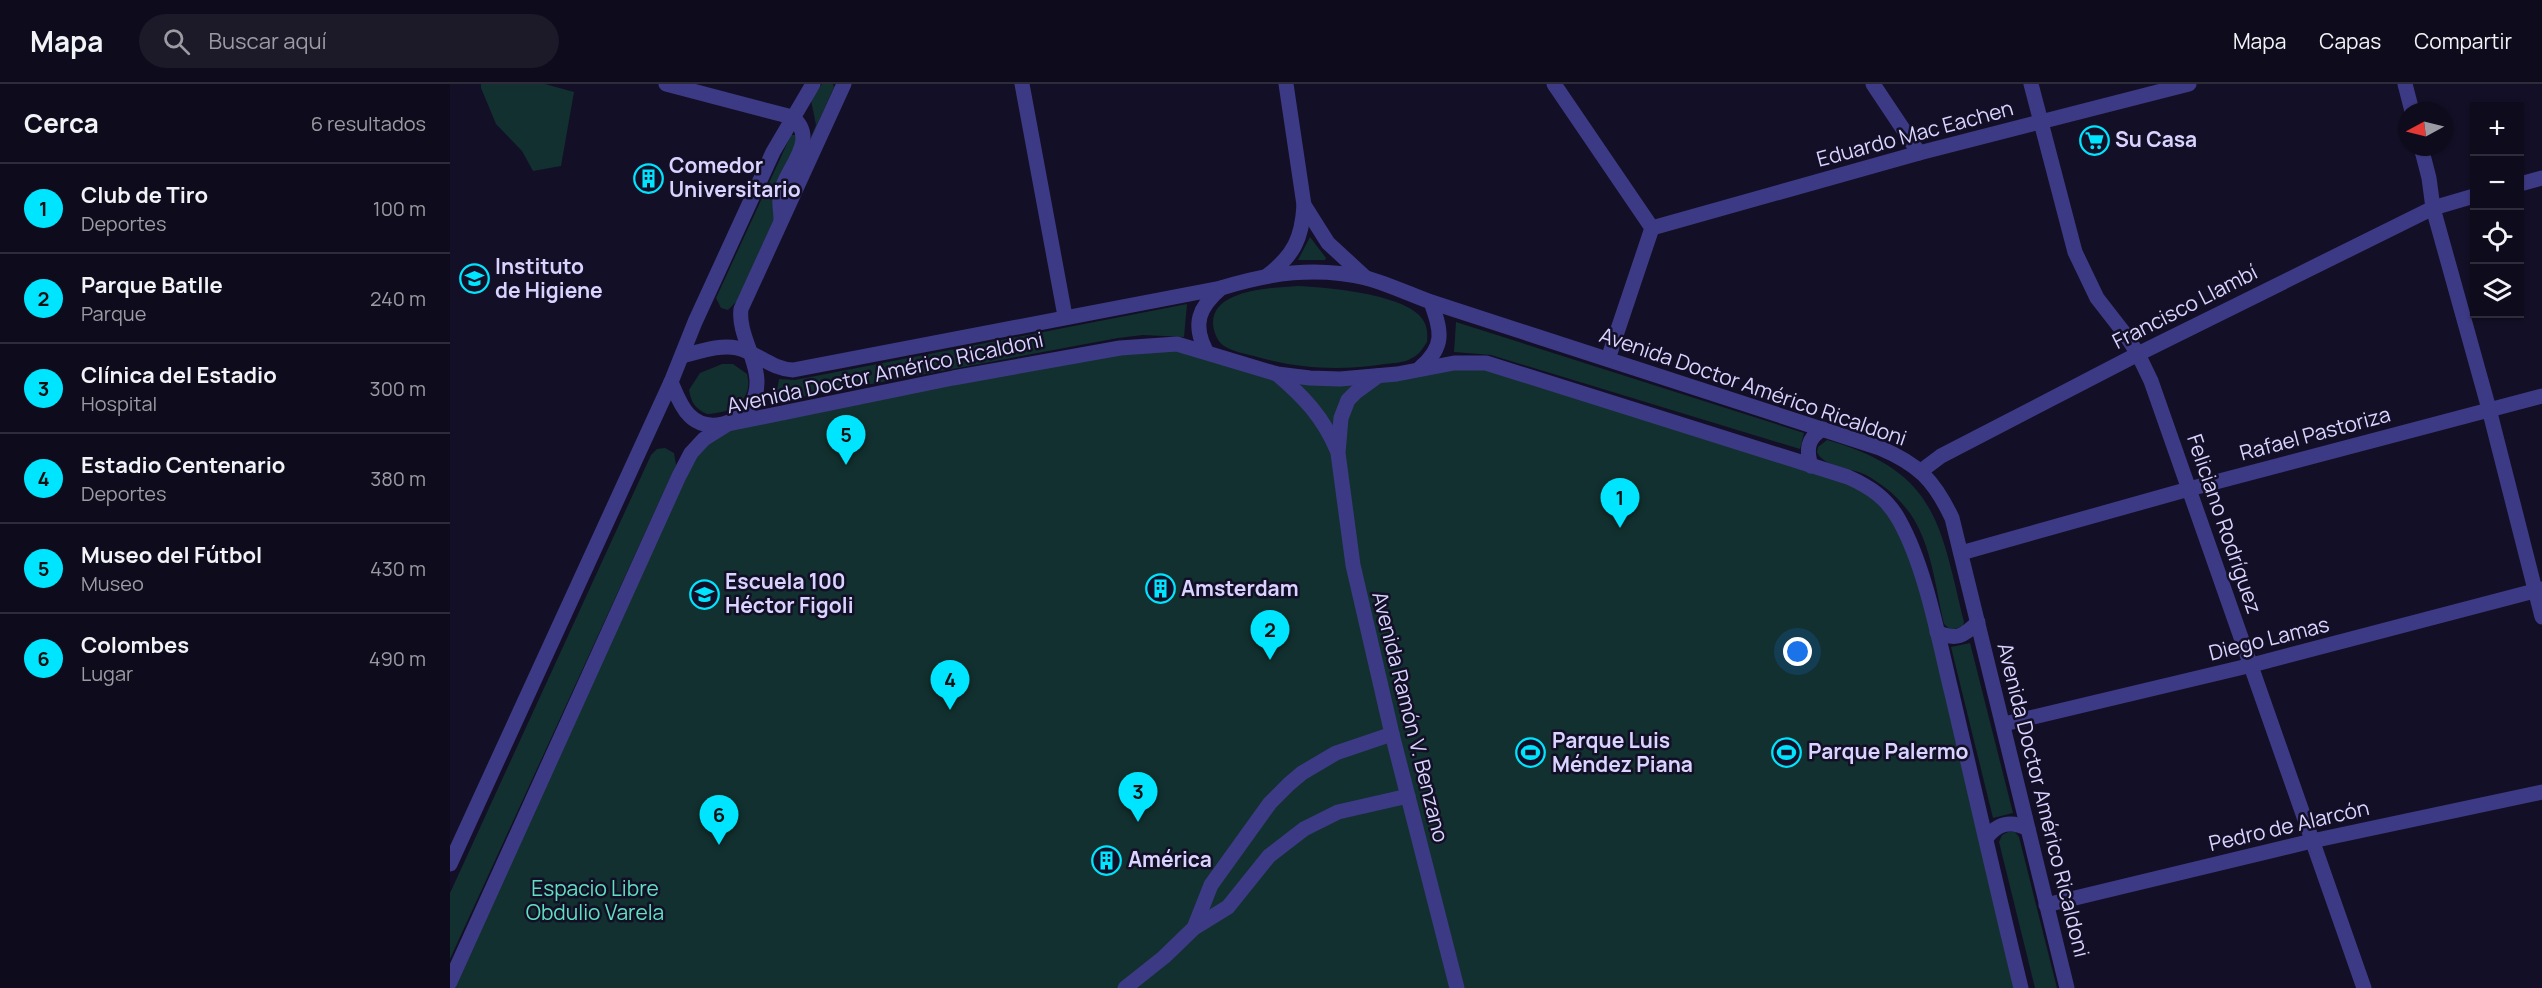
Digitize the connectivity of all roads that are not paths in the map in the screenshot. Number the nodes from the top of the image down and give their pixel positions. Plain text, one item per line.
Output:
1 (666, 84) edge
2 (813, 84) edge
3 (844, 84) edge
4 (1022, 84) edge
5 (1286, 84) edge
6 (1554, 84) edge
7 (1873, 84) edge
8 (2031, 84) edge
9 (2189, 84) edge
10 (2405, 84) edge
11 (2410, 102) edge
12 (792, 117) junction
13 (2041, 123) junction
14 (1919, 153) junction
15 (2423, 156) edge
16 (2542, 178) edge
17 (2524, 183) edge
18 (2470, 197) edge
19 (1304, 205) junction
20 (2433, 208) junction
21 (781, 222) junction
22 (1652, 228) junction
23 (1268, 275) junction
24 (1366, 278) junction
25 (1221, 288) junction
26 (1431, 302) junction
27 (1065, 316) junction
28 (1206, 351) junction
29 (751, 353) junction
30 (2138, 354) junction
31 (682, 356) junction
32 (1608, 359) junction
33 (1419, 369) junction
34 (1277, 374) junction
35 (1379, 375) junction
36 (671, 382) junction
37 (2542, 396) edge
38 (2489, 410) junction
39 (728, 424) junction
40 (1823, 429) junction
41 (1338, 453) junction
42 (1810, 466) junction
43 (1921, 471) junction
44 (2189, 489) junction
45 (1960, 553) junction
46 (2539, 590) edge
47 (2542, 616) edge
48 (1978, 622) junction
49 (1937, 632) junction
50 (2252, 665) junction
51 (2004, 724) junction
52 (1392, 734) junction
53 (2542, 792) edge
54 (1408, 796) junction
55 (2028, 829) junction
56 (1986, 838) junction
57 (2312, 842) junction
58 (450, 864) edge
59 (2046, 905) junction
60 (1194, 928) junction
61 (450, 982) edge
62 (1125, 988) edge
63 (1457, 988) edge
64 (2021, 988) edge
65 (2067, 988) edge
66 (2364, 988) edge

1 - 12 street
2 - 12 street
3 - 21 street
4 - 27 street
5 - 19 street
6 - 22 street
7 - 14 street
8 - 13 street, Feliciano Rodríguez
9 - 13 street, Eduardo Mac Eachen
10 - 11 street
12 - 21 street
12 - 31 street
13 - 14 street, Eduardo Mac Eachen
13 - 30 street, Feliciano Rodríguez
14 - 22 street, Eduardo Mac Eachen
15 - 20 street
16 - 17 street
18 - 20 street, Francisco Llambí
19 - 23 street
19 - 24 street
20 - 30 street, Francisco Llambí
20 - 38 street
21 - 29 street
22 - 32 street
23 - 24 street, Avenida Doctor Américo Ricaldoni
23 - 25 street, Avenida Doctor Américo Ricaldoni
24 - 26 street, Avenida Doctor Américo Ricaldoni
25 - 27 street, Avenida Doctor Américo Ricaldoni
25 - 28 street
26 - 32 street, Avenida Doctor Américo Ricaldoni
26 - 33 street
27 - 29 street, Avenida Doctor Américo Ricaldoni
28 - 34 street, Avenida Doctor Américo Ricaldoni
28 - 39 street, Avenida Doctor Américo Ricaldoni
29 - 31 street, Avenida Doctor Américo Ricaldoni
29 - 39 street
30 - 43 street, Francisco Llambí
30 - 44 street, Feliciano Rodríguez
31 - 36 street
32 - 40 street, Avenida Doctor Américo Ricaldoni
33 - 35 street, Avenida Doctor Américo Ricaldoni
33 - 42 street, Avenida Doctor Américo Ricaldoni
34 - 35 street, Avenida Doctor Américo Ricaldoni
34 - 41 street, Avenida Ramón V. Benzano
35 - 41 street, Avenida Ramón V. Benzano
36 - 39 street
36 - 58 street
37 - 38 street, Rafael Pastoriza
38 - 44 street, Rafael Pastoriza
38 - 46 street
39 - 61 street, Avenida Doctor Américo Ricaldoni
40 - 42 street
40 - 43 street, Avenida Doctor Américo Ricaldoni
41 - 52 street, Avenida Ramón V. Benzano
42 - 49 street, Avenida Doctor Américo Ricaldoni
43 - 45 street, Avenida Doctor Américo Ricaldoni
44 - 45 street, Rafael Pastoriza
44 - 50 street, Feliciano Rodríguez
45 - 48 street, Avenida Doctor Américo Ricaldoni
46 - 47 street
46 - 50 street, Diego Lamas
48 - 49 street
48 - 51 street, Avenida Doctor Américo Ricaldoni
49 - 56 street, Avenida Doctor Américo Ricaldoni
50 - 51 street, Diego Lamas
50 - 57 street, Feliciano Rodríguez
51 - 55 street, Avenida Doctor Américo Ricaldoni
52 - 54 street, Avenida Ramón V. Benzano
52 - 60 street
53 - 57 street, Pedro de Alarcón
54 - 60 street
54 - 63 street, Avenida Ramón V. Benzano
55 - 56 street
55 - 59 street, Avenida Doctor Américo Ricaldoni
56 - 64 street, Avenida Doctor Américo Ricaldoni
57 - 59 street, Pedro de Alarcón
57 - 66 street, Feliciano Rodríguez
59 - 65 street, Avenida Doctor Américo Ricaldoni
60 - 62 street

